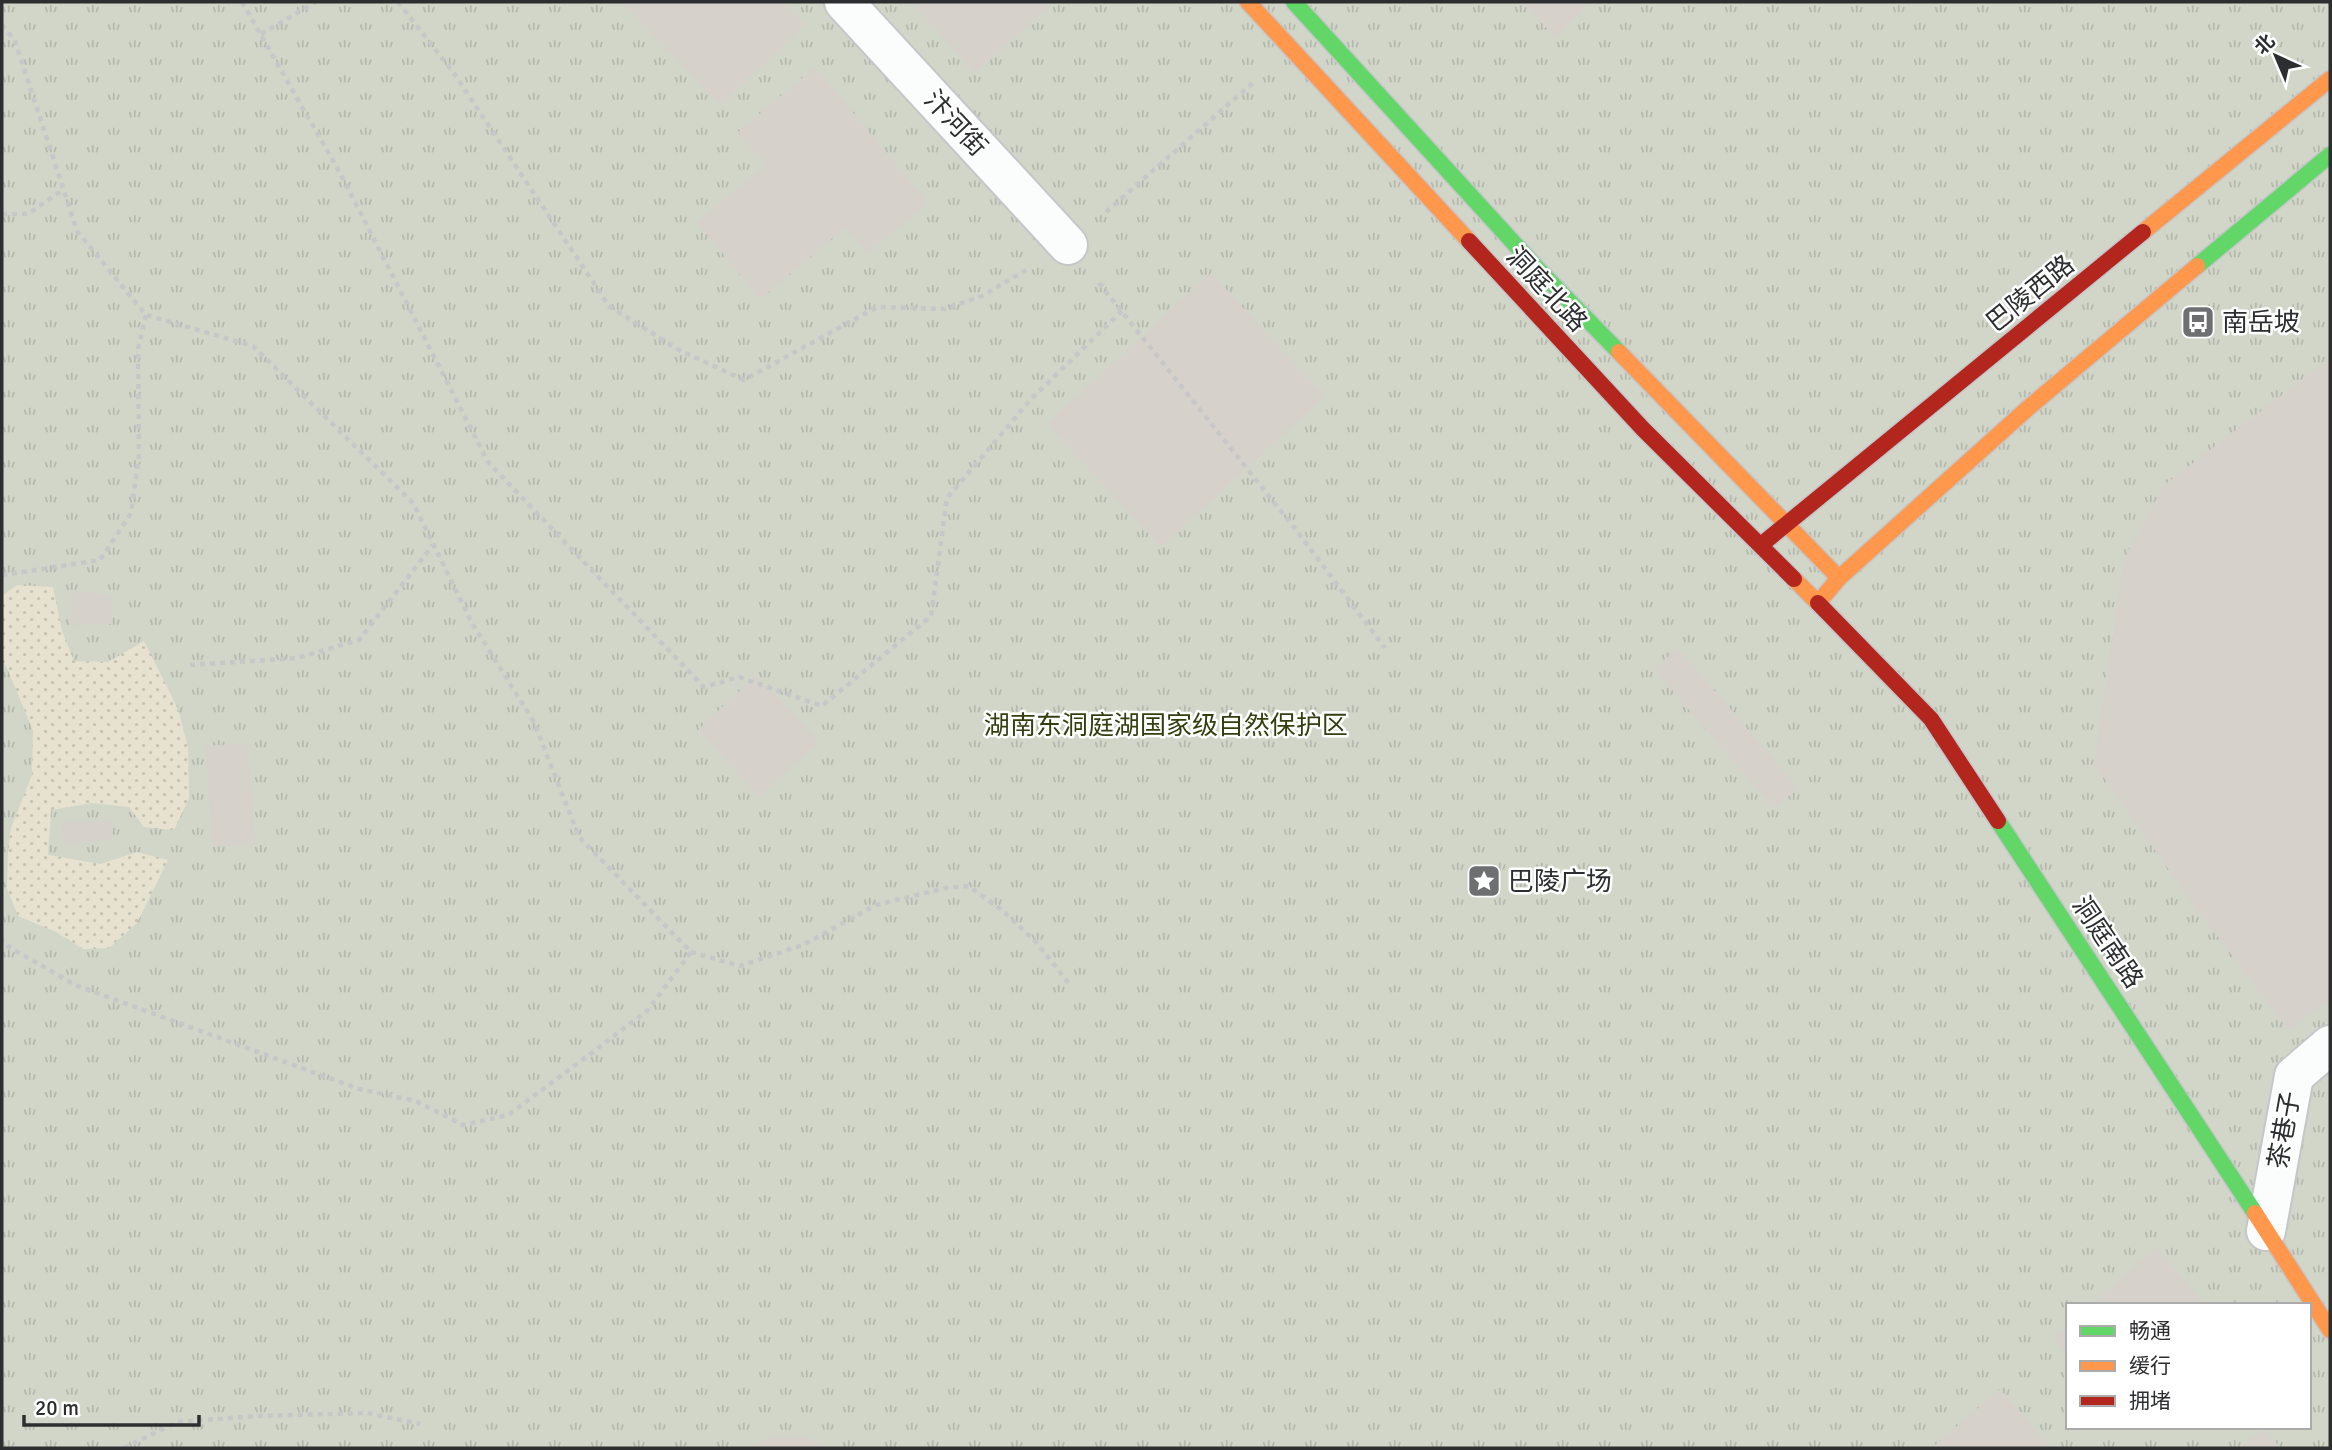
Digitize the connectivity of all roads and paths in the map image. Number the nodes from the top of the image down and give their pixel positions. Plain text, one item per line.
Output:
1 (242, 2) edge
2 (316, 2) edge
3 (398, 2) edge
4 (844, 2) edge
5 (1248, 2) edge
6 (1294, 2) edge
7 (2, 25) edge
8 (261, 34) junction
9 (1292, 48) junction
10 (2330, 79) edge
11 (2330, 155) edge
12 (64, 189) junction
13 (2, 214) edge
14 (1068, 244) junction
15 (1122, 311) junction
16 (146, 315) junction
17 (1787, 524) junction
18 (433, 545) junction
19 (1760, 545) junction
20 (2, 575) edge
21 (1839, 578) junction
22 (1818, 603) junction
23 (1385, 648) dead end
24 (190, 665) dead end
25 (2, 940) edge
26 (691, 952) junction
27 (1070, 985) dead end
28 (2330, 1045) edge
29 (2266, 1231) junction
30 (2330, 1330) edge
31 (420, 1424) dead end
32 (124, 1448) edge

1 - 8 path
2 - 8 path
3 - 14 path
4 - 14 street, 汴河街
5 - 9 main road, 洞庭北路
6 - 17 main road, 洞庭北路
7 - 12 path
8 - 15 path
9 - 14 path
9 - 19 main road, 洞庭北路
10 - 17 main road, 巴陵西路
11 - 21 main road
12 - 13 path
12 - 16 path
14 - 15 path
15 - 23 path
16 - 18 path
16 - 20 path
17 - 19 main road, 巴陵西路
17 - 21 main road, 洞庭北路
18 - 24 path
18 - 26 path
19 - 22 main road, 洞庭北路
21 - 22 main road
22 - 29 main road, 洞庭南路
25 - 26 path
26 - 27 path
28 - 29 street, 茶巷子
29 - 30 main road, 洞庭南路
31 - 32 path

